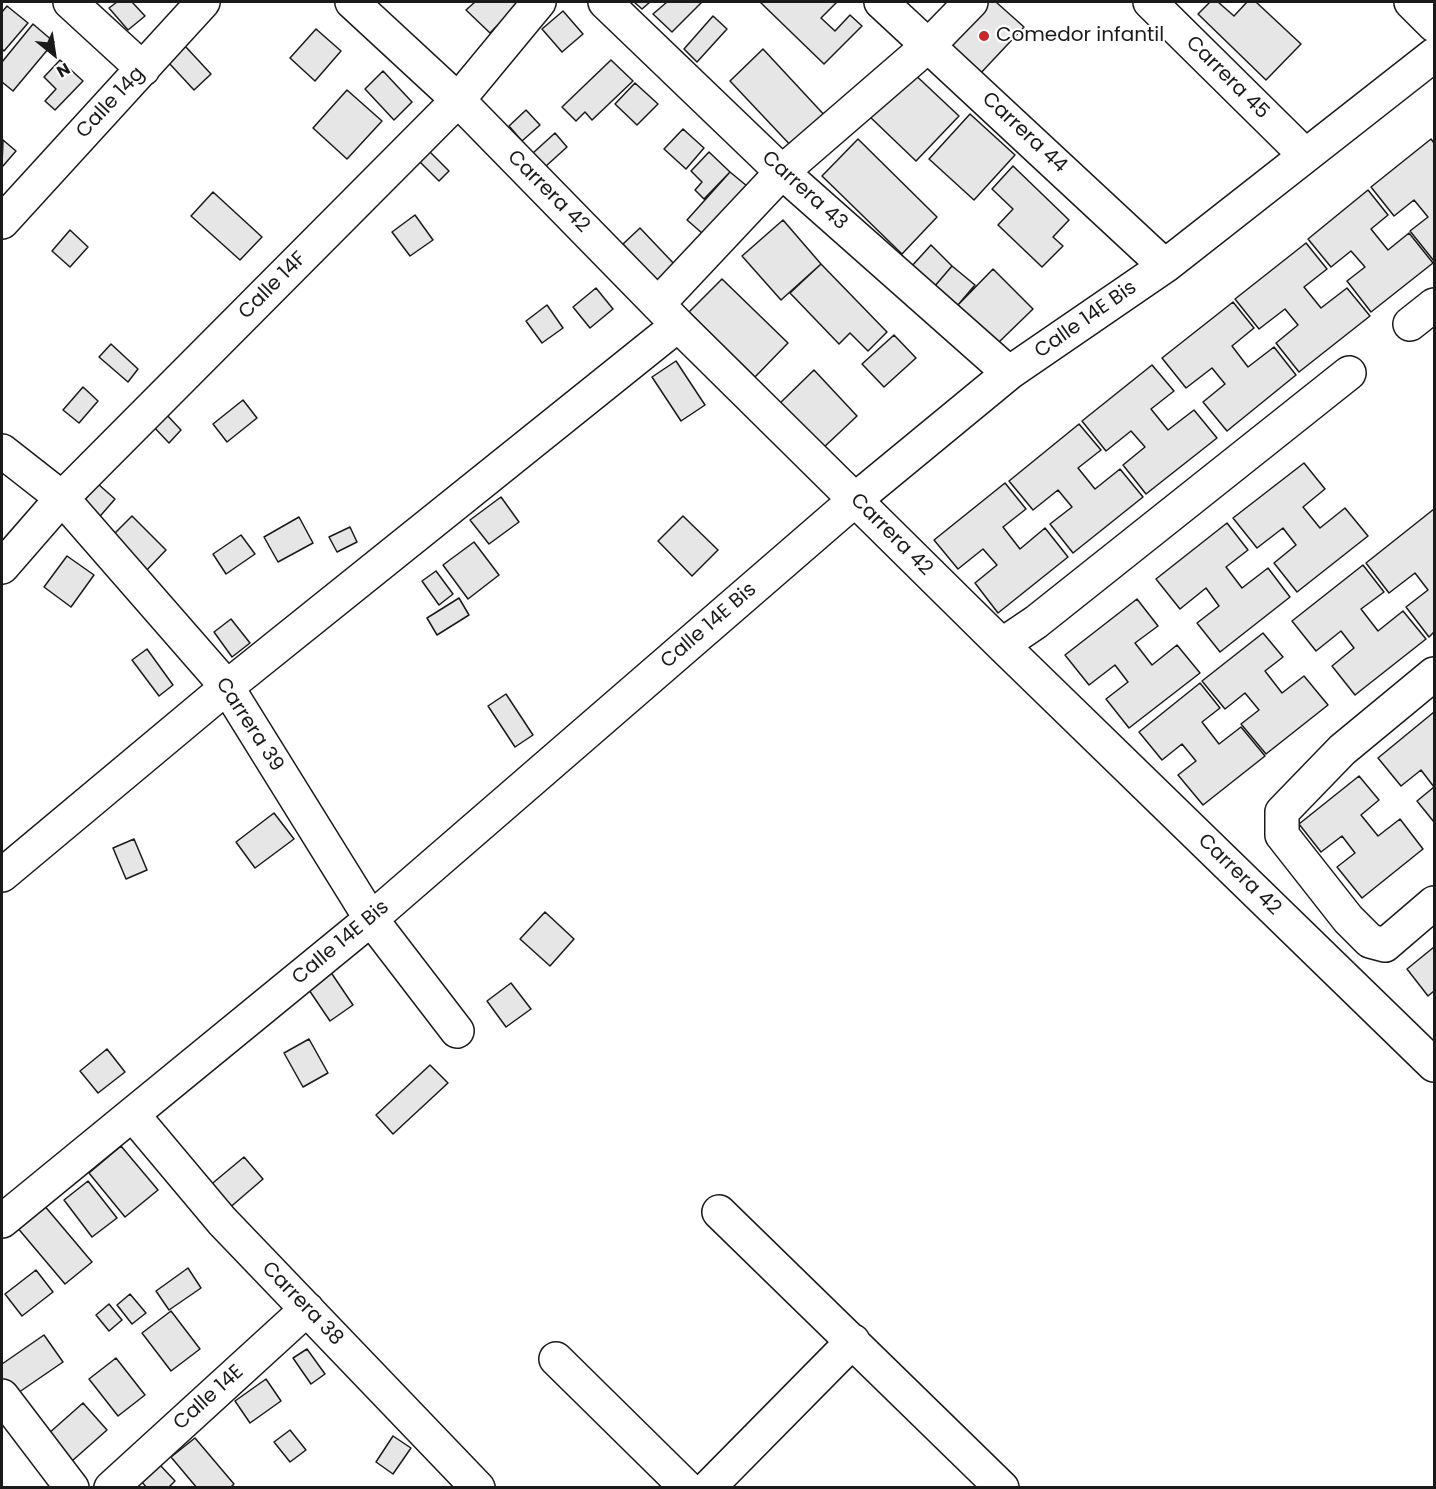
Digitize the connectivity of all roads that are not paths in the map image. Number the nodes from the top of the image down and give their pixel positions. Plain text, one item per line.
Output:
1 (70, 2) edge
2 (203, 2) edge
3 (352, 2) edge
4 (539, 2) edge
5 (605, 2) edge
6 (882, 2) edge
7 (971, 2) edge
8 (1150, 2) edge
9 (1411, 2) edge
10 (1434, 25) edge
11 (930, 44) junction
12 (1434, 55) edge
13 (143, 69) junction
14 (458, 100) junction
15 (1304, 154) junction
16 (782, 172) junction
17 (7, 204) edge
18 (1165, 266) junction
19 (668, 314) junction
20 (1348, 373) dead end
21 (1009, 374) junction
22 (2, 451) edge
23 (62, 498) junction
24 (856, 499) junction
25 (2, 567) edge
26 (1002, 645) junction
27 (1434, 674) edge
28 (227, 687) junction
29 (2, 875) edge
30 (1328, 892) junction
31 (1434, 903) edge
32 (371, 918) junction
33 (1292, 926) junction
34 (457, 1031) dead end
35 (1434, 1065) edge
36 (133, 1115) junction
37 (719, 1212) dead end
38 (2, 1221) edge
39 (307, 1309) junction
40 (853, 1341) junction
41 (556, 1359) dead end
42 (2, 1396) edge
43 (467, 1482) edge
44 (72, 1488) edge
45 (111, 1488) edge
46 (687, 1488) edge
47 (708, 1488) edge
48 (1002, 1488) edge

1 - 13 street
2 - 13 street, Calle 14g
3 - 14 street, Carrera 42
4 - 14 street, Calle 14F
5 - 16 street, Carrera 43
6 - 11 street, Carrera 44
7 - 11 street
8 - 15 street, Carrera 45
9 - 10 street
11 - 16 street
11 - 18 street, Carrera 44
12 - 15 street, Calle 14E Bis
13 - 17 street, Calle 14g
14 - 19 street, Carrera 42
14 - 23 street, Calle 14F
15 - 18 street, Calle 14E Bis
16 - 19 street
16 - 21 street, Carrera 43
18 - 21 street, Calle 14E Bis
19 - 24 street, Carrera 42
19 - 28 street
20 - 26 street
21 - 24 street, Calle 14E Bis
22 - 23 street, Carrera 39
23 - 25 street, Calle 14F
23 - 28 street, Carrera 39
24 - 26 street, Carrera 42
24 - 32 street, Calle 14E Bis
26 - 33 street, Carrera 42
27 - 30 street
28 - 29 street
28 - 32 street, Carrera 39
30 - 31 street
30 - 33 street
32 - 34 street, Carrera 39
32 - 36 street, Calle 14E Bis
33 - 35 street, Carrera 42
36 - 38 street, Calle 14E Bis
36 - 39 street, Carrera 38
37 - 40 street
39 - 43 street, Carrera 38
39 - 45 street, Calle 14E
40 - 47 street
40 - 48 street
41 - 46 street
42 - 44 street

